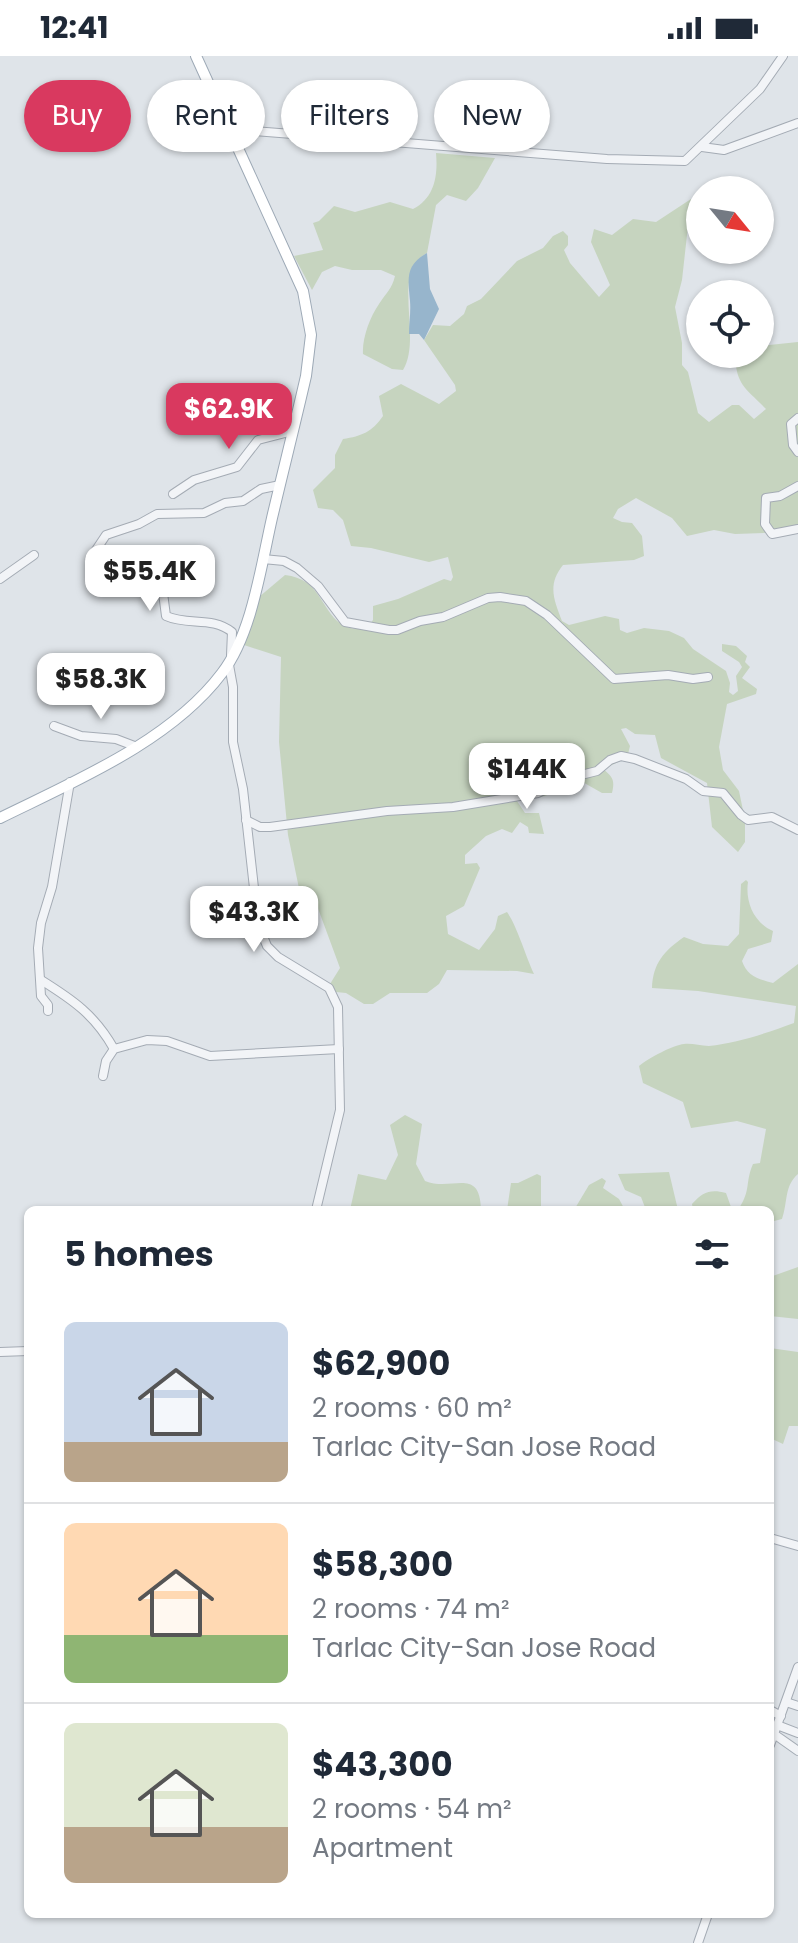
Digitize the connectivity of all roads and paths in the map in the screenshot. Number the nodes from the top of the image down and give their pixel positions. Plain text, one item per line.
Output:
1 (196, 56) edge
2 (783, 56) edge
3 (207, 80) edge
4 (798, 123) edge
5 (265, 132) edge
6 (702, 147) junction
7 (240, 152) edge
8 (798, 418) edge
9 (293, 431) junction
10 (798, 452) edge
11 (280, 485) junction
12 (798, 486) edge
13 (173, 494) dead end
14 (798, 529) edge
15 (34, 555) dead end
16 (263, 559) junction
17 (0, 579) edge
18 (230, 663) junction
19 (708, 677) dead end
20 (54, 726) dead end
21 (137, 747) junction
22 (70, 782) junction
23 (0, 818) edge
24 (246, 820) junction
25 (798, 830) edge
26 (41, 980) junction
27 (48, 1011) dead end
28 (114, 1049) junction
29 (339, 1049) junction
30 (103, 1076) dead end
31 (317, 1206) edge
32 (24, 1351) edge
33 (0, 1352) edge
34 (774, 1539) edge
35 (798, 1546) edge
36 (798, 1667) edge
37 (786, 1702) junction
38 (798, 1706) edge
39 (774, 1719) edge
40 (777, 1725) junction
41 (798, 1733) edge
42 (774, 1734) edge
43 (798, 1751) edge
44 (707, 1918) edge
45 (698, 1943) edge

1 - 3 main road
2 - 6 street
4 - 6 street
5 - 6 street
7 - 9 main road
8 - 10 street
9 - 11 main road
9 - 13 street
11 - 16 main road
11 - 18 street
12 - 14 street
15 - 17 street
16 - 18 main road
16 - 19 street
18 - 21 main road
18 - 24 street
20 - 21 street
21 - 22 main road
22 - 23 main road
22 - 26 street
24 - 25 street
24 - 29 street
26 - 27 street
26 - 28 street
28 - 29 street
28 - 30 street
29 - 31 street
32 - 33 street
34 - 35 street
36 - 37 street
37 - 38 street
37 - 40 street
39 - 40 street
40 - 41 street
40 - 42 street
40 - 43 street
44 - 45 street

